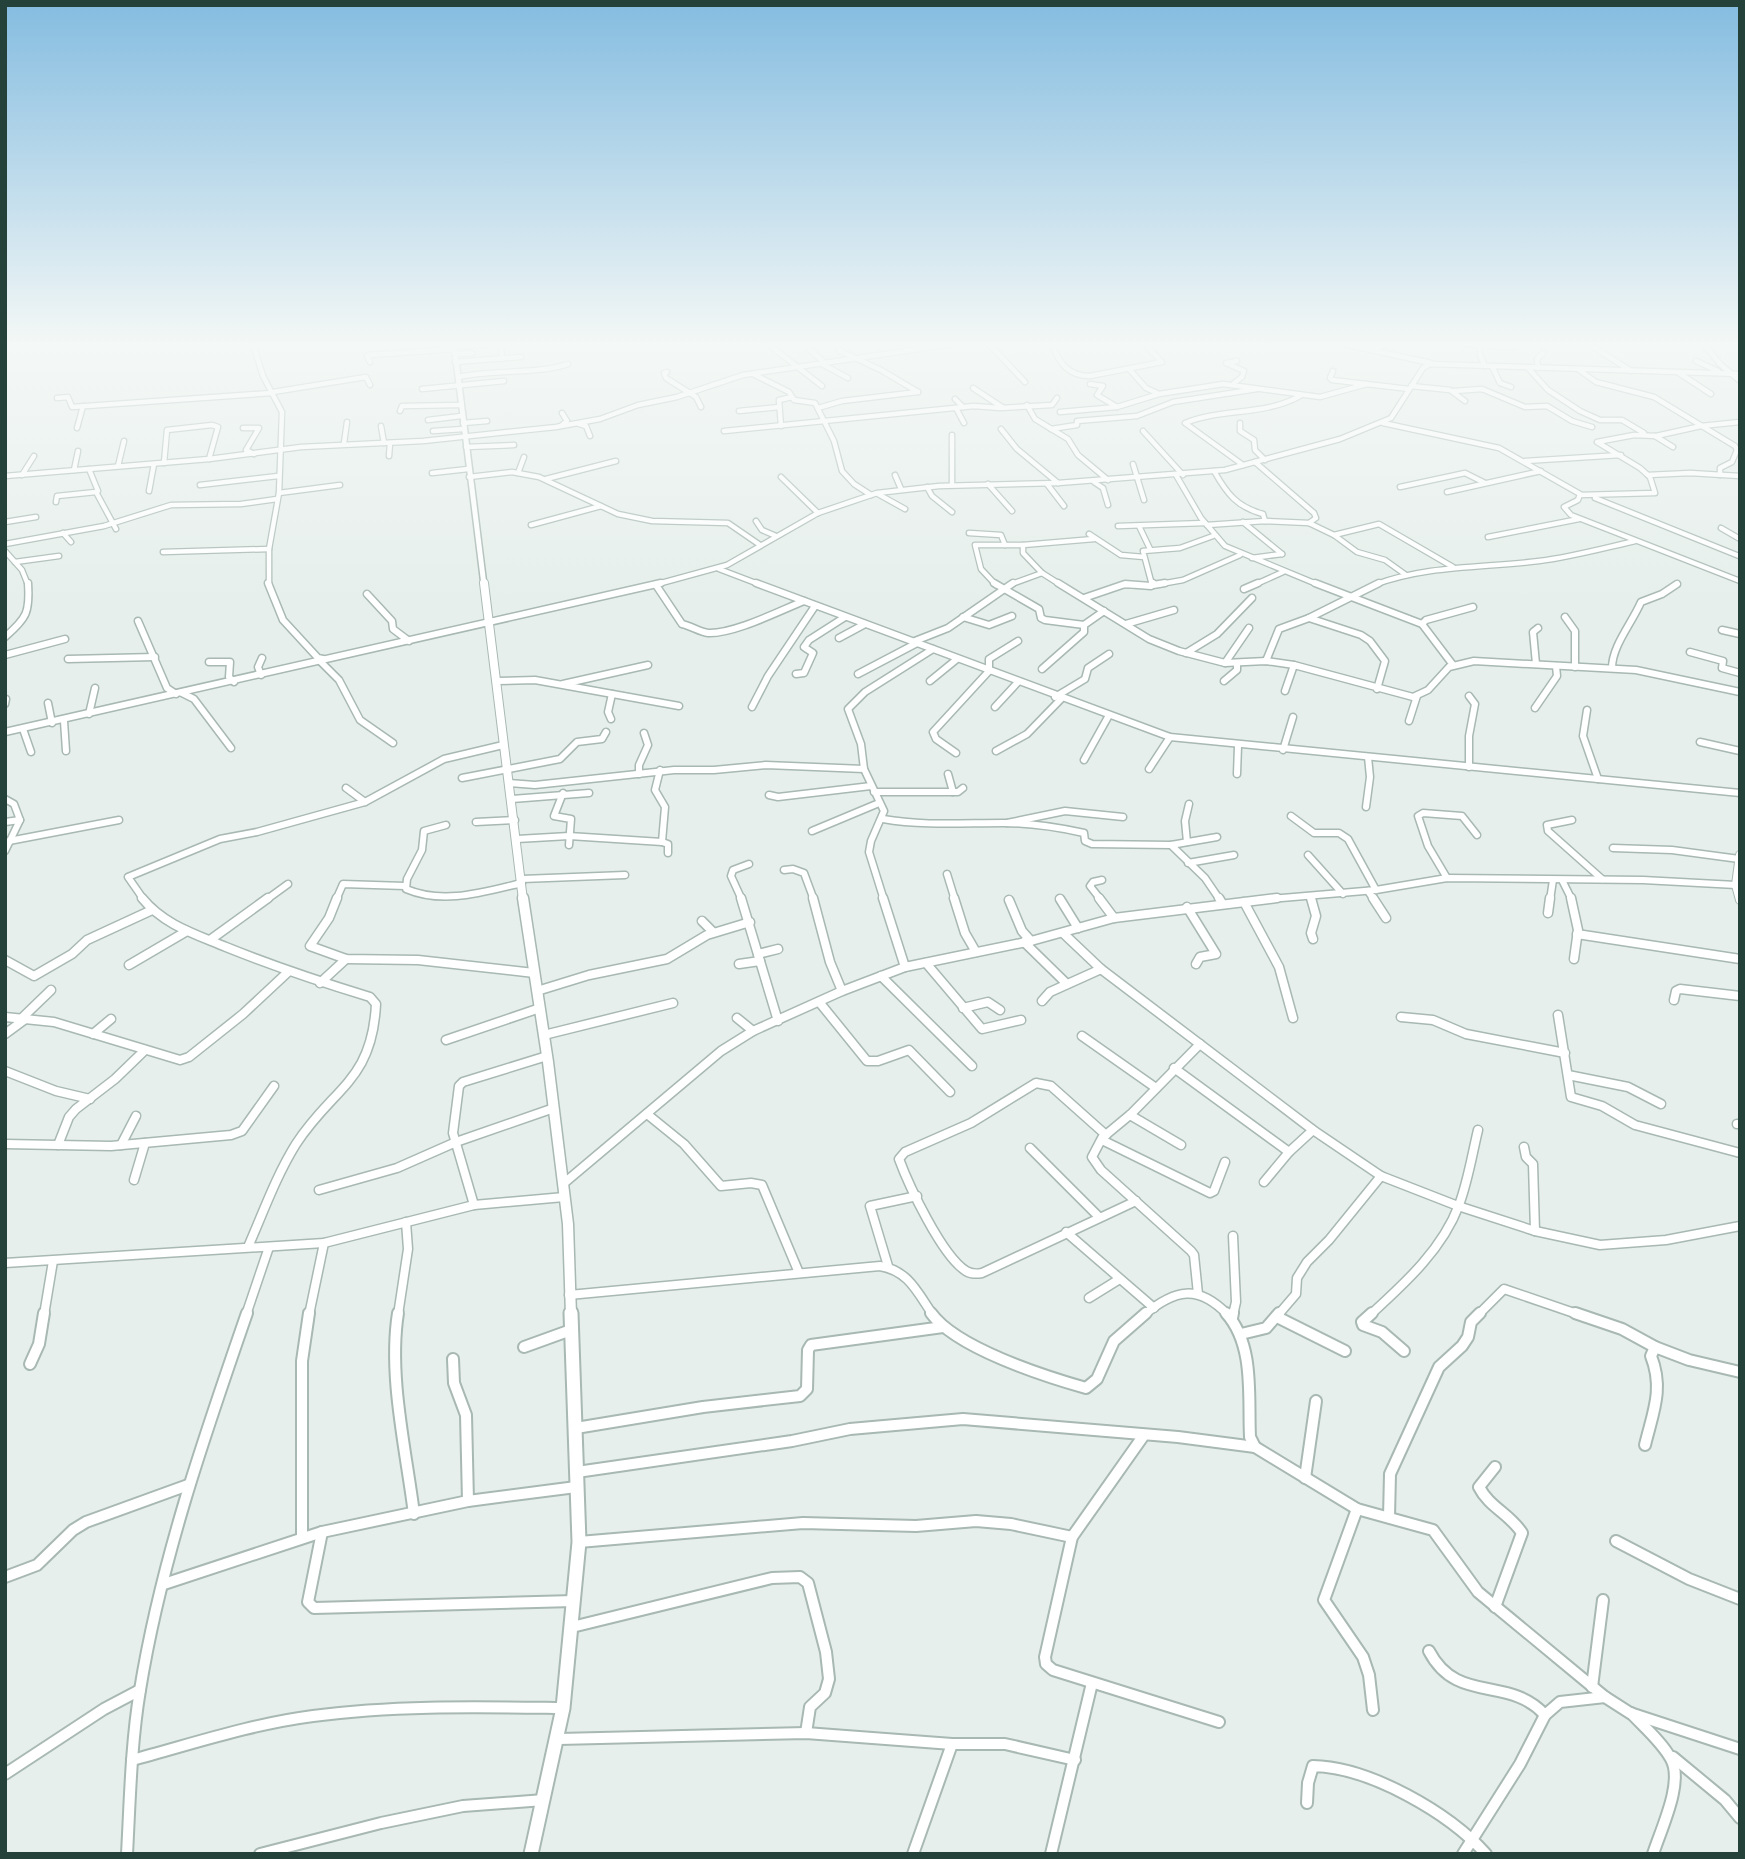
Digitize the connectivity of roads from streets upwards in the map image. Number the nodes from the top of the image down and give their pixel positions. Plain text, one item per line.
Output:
1 (463, 430) edge
2 (167, 431) edge
3 (217, 431) edge
4 (257, 431) edge
5 (281, 431) edge
6 (345, 431) edge
7 (383, 431) edge
8 (433, 431) dead end
9 (440, 431) edge
10 (459, 431) edge
11 (466, 431) edge
12 (588, 431) edge
13 (829, 431) edge
14 (1002, 431) edge
15 (1054, 431) edge
16 (1143, 431) dead end
17 (1196, 431) edge
18 (1241, 431) edge
19 (1364, 431) edge
20 (1416, 431) edge
21 (1640, 431) edge
22 (1679, 431) edge
23 (1709, 431) edge
24 (1646, 434) junction
25 (952, 435) dead end
26 (590, 436) dead end
27 (1654, 436) junction
28 (124, 442) dead end
29 (344, 443) junction
30 (387, 443) junction
31 (514, 445) dead end
32 (1673, 447) dead end
33 (78, 451) dead end
34 (279, 451) junction
35 (254, 454) junction
36 (1621, 455) junction
37 (34, 456) dead end
38 (389, 456) dead end
39 (524, 457) dead end
40 (209, 459) junction
41 (1265, 460) junction
42 (616, 461) dead end
43 (1524, 461) junction
44 (1255, 462) junction
45 (1732, 462) junction
46 (164, 463) junction
47 (1740, 463) edge
48 (153, 464) junction
49 (1133, 464) dead end
50 (1243, 465) junction
51 (118, 466) junction
52 (89, 469) junction
53 (74, 470) junction
54 (1214, 471) junction
55 (1541, 471) junction
56 (518, 472) junction
57 (432, 473) dead end
58 (468, 473) junction
59 (22, 475) junction
60 (278, 475) junction
61 (895, 475) dead end
62 (1180, 475) junction
63 (1648, 475) junction
64 (1720, 475) junction
65 (1740, 476) edge
66 (5, 477) edge
67 (781, 477) dead end
68 (545, 479) junction
69 (1108, 480) junction
70 (1139, 480) junction
71 (1094, 481) junction
72 (1485, 483) junction
73 (988, 484) junction
74 (1047, 484) junction
75 (1058, 484) junction
76 (200, 485) dead end
77 (340, 485) dead end
78 (952, 485) junction
79 (927, 487) junction
80 (1400, 487) dead end
81 (901, 489) junction
82 (149, 491) dead end
83 (96, 492) junction
84 (1447, 492) dead end
85 (874, 494) junction
86 (1580, 495) junction
87 (278, 496) junction
88 (1591, 496) junction
89 (1144, 500) dead end
90 (56, 502) dead end
91 (188, 503) junction
92 (1108, 505) dead end
93 (600, 506) junction
94 (1064, 506) dead end
95 (905, 509) dead end
96 (190, 510) dead end
97 (1012, 511) dead end
98 (952, 512) dead end
99 (818, 513) junction
100 (36, 517) dead end
101 (1579, 519) junction
102 (756, 521) dead end
103 (1265, 521) junction
104 (5, 522) edge
105 (1242, 522) junction
106 (1309, 523) junction
107 (1206, 524) junction
108 (531, 525) dead end
109 (115, 526) junction
110 (1118, 526) dead end
111 (1139, 526) junction
112 (1721, 528) dead end
113 (64, 533) junction
114 (969, 533) dead end
115 (1334, 535) junction
116 (776, 536) junction
117 (1213, 536) junction
118 (1488, 537) dead end
119 (1740, 539) edge
120 (1636, 541) junction
121 (71, 542) dead end
122 (758, 542) junction
123 (5, 544) edge
124 (1005, 545) junction
125 (1024, 545) junction
126 (269, 549) junction
127 (1150, 549) junction
128 (163, 552) dead end
129 (6, 553) edge
130 (1240, 555) junction
131 (60, 556) dead end
132 (1739, 556) edge
133 (1144, 557) junction
134 (1250, 558) junction
135 (15, 562) junction
136 (728, 568) junction
137 (1453, 568) junction
138 (1284, 572) junction
139 (1042, 573) junction
140 (1406, 575) junction
141 (1740, 581) edge
142 (1677, 584) dead end
143 (656, 585) junction
144 (1153, 585) junction
145 (1000, 588) junction
146 (1244, 589) dead end
147 (368, 594) dead end
148 (1252, 597) dead end
149 (1084, 598) junction
150 (1351, 598) junction
151 (804, 601) junction
152 (815, 606) junction
153 (1473, 607) dead end
154 (1174, 610) dead end
155 (1104, 611) junction
156 (1012, 616) dead end
157 (845, 617) junction
158 (963, 617) junction
159 (1564, 617) dead end
160 (1309, 618) junction
161 (138, 621) dead end
162 (489, 623) junction
163 (865, 624) junction
164 (1126, 624) junction
165 (1422, 624) junction
166 (1084, 625) junction
167 (1249, 628) dead end
168 (1538, 628) dead end
169 (1722, 630) dead end
170 (1740, 634) edge
171 (5, 637) edge
172 (839, 638) dead end
173 (928, 638) junction
174 (65, 639) dead end
175 (409, 641) junction
176 (1018, 641) dead end
177 (915, 643) junction
178 (925, 646) junction
179 (933, 649) junction
180 (1690, 652) dead end
181 (1186, 653) junction
182 (1109, 654) dead end
183 (5, 655) edge
184 (155, 657) junction
185 (68, 659) dead end
186 (262, 659) dead end
187 (957, 659) junction
188 (321, 660) junction
189 (1265, 661) junction
190 (209, 662) dead end
191 (1225, 663) junction
192 (1237, 663) junction
193 (648, 664) dead end
194 (1536, 664) junction
195 (1294, 665) junction
196 (1453, 665) junction
197 (1556, 666) junction
198 (1575, 667) junction
199 (1612, 668) junction
200 (1042, 669) dead end
201 (989, 671) junction
202 (1740, 673) edge
203 (796, 674) dead end
204 (858, 674) dead end
205 (259, 676) junction
206 (496, 681) junction
207 (930, 681) dead end
208 (1224, 681) dead end
209 (234, 682) junction
210 (1018, 682) junction
211 (561, 684) junction
212 (94, 688) dead end
213 (167, 688) junction
214 (1377, 689) junction
215 (195, 690) junction
216 (1284, 691) dead end
217 (1740, 692) edge
218 (179, 694) junction
219 (612, 694) junction
220 (1417, 696) junction
221 (1469, 696) dead end
222 (160, 698) junction
223 (1058, 698) junction
224 (194, 699) junction
225 (48, 703) dead end
226 (679, 706) dead end
227 (752, 706) dead end
228 (995, 707) dead end
229 (1535, 708) dead end
230 (1587, 710) dead end
231 (89, 714) junction
232 (1108, 716) junction
233 (1293, 717) dead end
234 (611, 719) dead end
235 (64, 721) junction
236 (1409, 721) dead end
237 (52, 723) junction
238 (23, 729) junction
239 (5, 732) edge
240 (606, 732) dead end
241 (644, 733) dead end
242 (1170, 737) junction
243 (1700, 742) dead end
244 (393, 743) dead end
245 (503, 745) junction
246 (1238, 746) junction
247 (231, 748) dead end
248 (1283, 750) junction
249 (66, 751) dead end
250 (996, 751) dead end
251 (1740, 751) edge
252 (31, 752) dead end
253 (956, 753) dead end
254 (1368, 757) junction
255 (1084, 760) dead end
256 (507, 767) junction
257 (1469, 767) junction
258 (864, 769) junction
259 (1149, 769) dead end
260 (656, 773) junction
261 (639, 774) junction
262 (1237, 774) dead end
263 (948, 775) dead end
264 (462, 778) dead end
265 (1598, 779) junction
266 (509, 783) junction
267 (346, 788) dead end
268 (963, 788) dead end
269 (873, 789) junction
270 (953, 792) junction
271 (564, 793) junction
272 (589, 793) dead end
273 (1740, 793) edge
274 (769, 795) dead end
275 (5, 799) edge
276 (512, 799) junction
277 (365, 802) junction
278 (879, 803) junction
279 (1189, 804) dead end
280 (1366, 807) dead end
281 (1291, 816) dead end
282 (1123, 817) dead end
283 (883, 819) junction
284 (20, 820) junction
285 (119, 820) dead end
286 (515, 820) junction
287 (1572, 821) dead end
288 (5, 822) edge
289 (475, 822) dead end
290 (1007, 823) junction
291 (446, 825) dead end
292 (812, 831) dead end
293 (1477, 835) dead end
294 (569, 836) junction
295 (1217, 836) dead end
296 (517, 839) junction
297 (9, 841) junction
298 (662, 842) junction
299 (1187, 842) junction
300 (569, 845) dead end
301 (1171, 845) junction
302 (1613, 848) dead end
303 (5, 851) edge
304 (668, 853) dead end
305 (1308, 855) dead end
306 (1234, 856) dead end
307 (1739, 857) edge
308 (1187, 863) junction
309 (749, 864) dead end
310 (784, 870) dead end
311 (947, 874) dead end
312 (625, 875) dead end
313 (1447, 878) junction
314 (1602, 879) junction
315 (1102, 880) dead end
316 (1558, 880) junction
317 (1579, 880) junction
318 (522, 881) junction
319 (288, 884) dead end
320 (1736, 885) junction
321 (405, 886) junction
322 (1570, 889) junction
323 (1372, 890) junction
324 (1343, 894) junction
325 (1311, 897) junction
326 (1060, 899) dead end
327 (1009, 900) dead end
328 (1740, 900) edge
329 (1244, 902) junction
330 (1222, 903) junction
331 (1186, 907) junction
332 (152, 910) junction
333 (1548, 913) dead end
334 (1114, 918) junction
335 (1386, 918) dead end
336 (702, 920) dead end
337 (750, 922) junction
338 (1078, 928) junction
339 (187, 931) junction
340 (713, 932) junction
341 (1063, 933) junction
342 (1577, 934) junction
343 (1313, 939) dead end
344 (210, 940) junction
345 (1028, 942) junction
346 (778, 949) dead end
347 (976, 952) junction
348 (759, 958) junction
349 (1574, 959) dead end
350 (1740, 959) edge
351 (5, 960) edge
352 (346, 960) junction
353 (926, 962) junction
354 (739, 964) dead end
355 (1196, 964) dead end
356 (129, 965) dead end
357 (905, 967) junction
358 (1101, 969) junction
359 (288, 972) junction
360 (534, 973) junction
361 (881, 976) junction
362 (320, 983) junction
363 (1067, 984) junction
364 (51, 990) dead end
365 (537, 991) junction
366 (842, 991) junction
367 (1740, 996) edge
368 (1674, 1000) dead end
369 (1042, 1001) dead end
370 (673, 1003) dead end
371 (820, 1003) junction
372 (540, 1008) junction
373 (963, 1008) junction
374 (1000, 1010) dead end
375 (1558, 1015) dead end
376 (5, 1017) edge
377 (1401, 1017) dead end
378 (737, 1018) dead end
379 (1293, 1018) dead end
380 (23, 1019) junction
381 (111, 1019) dead end
382 (1021, 1020) dead end
383 (778, 1021) junction
384 (753, 1031) junction
385 (5, 1034) edge
386 (93, 1034) junction
387 (544, 1035) junction
388 (1082, 1036) dead end
389 (446, 1040) dead end
390 (1200, 1044) junction
391 (145, 1050) junction
392 (1565, 1053) junction
393 (547, 1056) junction
394 (972, 1066) dead end
395 (1174, 1068) junction
396 (5, 1072) edge
397 (1568, 1075) junction
398 (274, 1086) dead end
399 (1156, 1088) junction
400 (950, 1092) dead end
401 (90, 1099) junction
402 (1661, 1104) dead end
403 (554, 1108) junction
404 (647, 1114) junction
405 (1130, 1115) junction
406 (136, 1116) dead end
407 (1313, 1130) junction
408 (1478, 1130) dead end
409 (1104, 1138) junction
410 (456, 1142) junction
411 (5, 1143) edge
412 (145, 1143) junction
413 (58, 1144) junction
414 (1181, 1144) dead end
415 (121, 1145) junction
416 (1524, 1147) dead end
417 (1030, 1149) dead end
418 (1289, 1152) junction
419 (1740, 1153) edge
420 (1225, 1162) dead end
421 (1381, 1176) junction
422 (134, 1180) dead end
423 (1264, 1182) dead end
424 (563, 1184) junction
425 (319, 1190) dead end
426 (917, 1196) junction
427 (564, 1197) junction
428 (1136, 1201) junction
429 (474, 1205) junction
430 (1458, 1206) junction
431 (1099, 1217) junction
432 (406, 1222) junction
433 (1740, 1226) edge
434 (1535, 1231) junction
435 (1066, 1232) junction
436 (1233, 1236) dead end
437 (324, 1244) junction
438 (248, 1247) junction
439 (269, 1247) junction
440 (53, 1261) junction
441 (5, 1263) edge
442 (888, 1266) junction
443 (799, 1273) junction
444 (1118, 1280) junction
445 (1198, 1294) junction
446 (569, 1295) junction
447 (1089, 1298) dead end
448 (1154, 1308) junction
449 (1277, 1317) junction
450 (1232, 1318) junction
451 (943, 1326) junction
452 (571, 1330) junction
453 (1241, 1334) junction
454 (524, 1347) dead end
455 (1655, 1347) junction
456 (1345, 1350) dead end
457 (1404, 1351) dead end
458 (453, 1359) dead end
459 (30, 1364) dead end
460 (1740, 1372) edge
461 (1316, 1401) dead end
462 (576, 1429) junction
463 (1144, 1435) junction
464 (1645, 1445) dead end
465 (1255, 1447) junction
466 (1495, 1467) dead end
467 (577, 1472) junction
468 (1304, 1478) junction
469 (188, 1485) junction
470 (576, 1487) junction
471 (468, 1501) junction
472 (1357, 1509) junction
473 (414, 1514) junction
474 (1389, 1517) junction
475 (322, 1532) junction
476 (302, 1537) junction
477 (1072, 1537) junction
478 (1616, 1541) dead end
479 (579, 1542) junction
480 (5, 1577) edge
481 (164, 1584) junction
482 (1740, 1599) edge
483 (1603, 1600) dead end
484 (574, 1601) junction
485 (1495, 1607) junction
486 (572, 1627) junction
487 (1429, 1651) dead end
488 (1092, 1683) junction
489 (1592, 1687) junction
490 (140, 1690) junction
491 (1605, 1697) junction
492 (563, 1708) junction
493 (1373, 1710) dead end
494 (1630, 1713) junction
495 (1545, 1715) junction
496 (1219, 1722) dead end
497 (806, 1733) junction
498 (559, 1739) junction
499 (952, 1744) junction
500 (1740, 1749) edge
501 (1667, 1752) junction
502 (132, 1760) junction
503 (1075, 1760) junction
504 (5, 1774) edge
505 (544, 1800) junction
506 (1307, 1803) dead end
507 (1740, 1818) edge
508 (1472, 1838) junction
509 (127, 1854) edge
510 (260, 1854) edge
511 (531, 1854) edge
512 (914, 1854) edge
513 (1051, 1854) edge
514 (1463, 1854) edge
515 (1486, 1854) edge
516 (1653, 1854) edge

1 - 58 street
2 - 46 street
3 - 40 street
4 - 35 street
5 - 34 street
6 - 29 street
7 - 30 street
8 - 9 street
10 - 30 street
11 - 31 street
12 - 26 street
13 - 85 street
14 - 75 street
15 - 69 street
16 - 62 street
17 - 50 street
18 - 41 street
19 - 41 street
20 - 43 street
21 - 24 street
22 - 27 street
23 - 45 street
24 - 27 street
24 - 36 street
25 - 78 street
27 - 32 street
28 - 51 street
29 - 30 street
29 - 34 street
30 - 38 street
33 - 53 street
34 - 35 street
34 - 60 street
35 - 40 street
36 - 43 street
36 - 63 street
37 - 59 street
39 - 56 street
40 - 46 street
41 - 44 street
42 - 68 street
43 - 55 street
44 - 50 street
44 - 106 street
45 - 47 street
45 - 64 street
46 - 48 street
48 - 51 street
48 - 82 street
49 - 70 street
50 - 54 street
51 - 52 street
52 - 53 street
52 - 83 street
53 - 59 street
54 - 62 street
54 - 103 street
55 - 72 street
55 - 86 street
56 - 58 street
56 - 68 street
57 - 58 street
58 - 162 street
59 - 66 street
60 - 76 street
60 - 87 street
61 - 81 street
62 - 70 street
62 - 107 street
63 - 64 street
63 - 88 street
64 - 65 street
67 - 99 street
68 - 93 street
69 - 70 street
69 - 71 street
70 - 89 street
71 - 75 street
71 - 92 street
72 - 80 street
72 - 84 street
73 - 74 street
73 - 78 street
73 - 97 street
74 - 75 street
74 - 94 street
77 - 87 street
78 - 79 street
79 - 81 street
79 - 98 street
81 - 85 street
83 - 90 street
83 - 109 street
85 - 95 street
85 - 99 street
86 - 88 street
86 - 101 street
87 - 91 street
87 - 126 street
88 - 132 street
91 - 96 street
91 - 109 street
93 - 108 street
93 - 122 street
99 - 116 street
100 - 104 street
101 - 118 street
101 - 120 street
102 - 116 street
103 - 105 street
103 - 106 street
105 - 107 street
105 - 134 street
106 - 115 street
107 - 111 street
107 - 117 street
109 - 113 street
110 - 111 street
111 - 127 street
112 - 119 street
113 - 121 street
113 - 123 street
114 - 124 street
115 - 137 street
115 - 140 street
116 - 122 street
117 - 127 street
117 - 130 street
120 - 137 street
120 - 141 street
122 - 136 street
124 - 125 street
124 - 145 street
125 - 133 street
125 - 139 street
126 - 128 street
126 - 188 street
127 - 133 street
129 - 135 street
130 - 134 street
130 - 144 street
131 - 135 street
133 - 144 street
134 - 138 street
135 - 171 street
136 - 143 street
136 - 151 street
137 - 140 street
138 - 146 street
138 - 150 street
139 - 145 street
139 - 149 street
140 - 150 street
142 - 199 street
143 - 151 street
143 - 162 street
144 - 149 street
145 - 158 street
145 - 166 street
147 - 175 street
148 - 181 street
149 - 155 street
150 - 160 street
150 - 165 street
151 - 152 street
152 - 157 street
152 - 227 street
153 - 165 street
154 - 164 street
155 - 164 street
155 - 166 street
156 - 158 street
157 - 163 street
157 - 203 street
158 - 173 street
159 - 198 street
160 - 189 street
160 - 214 street
161 - 184 street
162 - 175 street
162 - 206 street
163 - 172 street
163 - 177 street
164 - 181 street
165 - 196 street
166 - 200 street
167 - 191 street
168 - 194 street
169 - 170 street
173 - 177 street
173 - 178 street
174 - 183 street
175 - 188 street
176 - 201 street
177 - 178 street
177 - 204 street
178 - 179 street
179 - 187 street
179 - 258 street
180 - 202 street
181 - 191 street
182 - 223 street
184 - 185 street
184 - 213 street
186 - 205 street
187 - 201 street
187 - 207 street
188 - 205 street
188 - 244 street
189 - 192 street
189 - 195 street
190 - 209 street
191 - 192 street
192 - 208 street
193 - 211 street
194 - 196 street
194 - 197 street
195 - 214 street
195 - 216 street
196 - 220 street
197 - 198 street
197 - 229 street
198 - 199 street
199 - 217 street
201 - 210 street
201 - 253 street
205 - 209 street
206 - 211 street
206 - 245 street
209 - 215 street
210 - 223 street
210 - 228 street
211 - 219 street
212 - 231 street
213 - 218 street
213 - 222 street
214 - 220 street
215 - 218 street
215 - 224 street
218 - 222 street
218 - 224 street
219 - 226 street
219 - 234 street
220 - 236 street
221 - 257 street
222 - 231 street
223 - 232 street
223 - 250 street
224 - 247 street
225 - 237 street
230 - 265 street
231 - 235 street
232 - 242 street
232 - 255 street
233 - 248 street
235 - 237 street
235 - 249 street
237 - 238 street
238 - 239 street
238 - 252 street
240 - 256 street
241 - 261 street
242 - 246 street
242 - 259 street
243 - 251 street
245 - 256 street
245 - 277 street
246 - 248 street
246 - 262 street
248 - 254 street
254 - 257 street
254 - 280 street
256 - 264 street
256 - 266 street
257 - 265 street
258 - 260 street
258 - 269 street
260 - 261 street
260 - 298 street
261 - 266 street
263 - 270 street
265 - 273 street
266 - 276 street
267 - 277 street
268 - 270 street
269 - 270 street
269 - 274 street
269 - 278 street
271 - 272 street
271 - 276 street
271 - 294 street
275 - 284 street
276 - 286 street
277 - 332 street
278 - 283 street
278 - 292 street
279 - 299 street
281 - 323 street
282 - 290 street
283 - 290 street
283 - 357 street
284 - 288 street
284 - 297 street
285 - 297 street
286 - 289 street
286 - 296 street
287 - 314 street
290 - 301 street
291 - 321 street
293 - 313 street
294 - 296 street
294 - 298 street
294 - 300 street
295 - 299 street
296 - 318 street
297 - 303 street
298 - 304 street
299 - 301 street
301 - 308 street
302 - 307 street
305 - 324 street
306 - 308 street
307 - 320 street
308 - 330 street
309 - 337 street
310 - 366 street
311 - 347 street
312 - 318 street
313 - 316 street
313 - 323 street
314 - 317 street
314 - 320 street
315 - 334 street
316 - 317 street
316 - 322 street
316 - 333 street
317 - 322 street
318 - 321 street
318 - 360 street
319 - 344 street
320 - 328 street
321 - 352 street
322 - 342 street
323 - 324 street
323 - 335 street
324 - 325 street
325 - 329 street
325 - 343 street
326 - 338 street
327 - 345 street
329 - 330 street
329 - 379 street
330 - 331 street
331 - 334 street
331 - 355 street
332 - 339 street
332 - 351 street
334 - 338 street
336 - 340 street
337 - 340 street
337 - 348 street
338 - 341 street
339 - 344 street
339 - 356 street
340 - 365 street
341 - 345 street
341 - 358 street
342 - 349 street
342 - 350 street
344 - 359 street
345 - 347 street
345 - 363 street
346 - 348 street
347 - 353 street
348 - 354 street
348 - 383 street
352 - 360 street
352 - 362 street
353 - 357 street
353 - 373 street
357 - 361 street
358 - 363 street
358 - 390 street
359 - 362 street
359 - 391 street
360 - 365 street
361 - 366 street
361 - 394 street
362 - 438 street
363 - 369 street
364 - 380 street
365 - 372 street
366 - 371 street
367 - 368 street
370 - 387 street
371 - 383 street
371 - 400 street
372 - 387 street
372 - 389 street
373 - 374 street
373 - 382 street
375 - 392 street
376 - 380 street
377 - 392 street
378 - 384 street
380 - 385 street
380 - 386 street
381 - 386 street
383 - 384 street
384 - 404 street
386 - 391 street
387 - 393 street
388 - 399 street
390 - 395 street
390 - 407 street
391 - 401 street
392 - 397 street
393 - 403 street
393 - 410 street
395 - 399 street
395 - 418 street
396 - 401 street
397 - 402 street
397 - 419 street
398 - 412 street
399 - 405 street
401 - 413 street
403 - 410 street
403 - 424 street
404 - 424 street
404 - 443 street
405 - 409 street
405 - 414 street
406 - 415 street
407 - 418 street
407 - 421 street
408 - 430 street
409 - 420 street
409 - 426 street
409 - 428 street
410 - 425 street
410 - 429 street
411 - 413 street
412 - 415 street
412 - 422 street
413 - 415 street
416 - 434 street
417 - 431 street
418 - 423 street
421 - 430 street
421 - 449 street
424 - 427 street
426 - 435 street
426 - 442 street
427 - 429 street
427 - 446 street
428 - 431 street
428 - 445 street
429 - 432 street
430 - 434 street
430 - 457 street
431 - 435 street
432 - 437 street
432 - 473 street
433 - 434 street
435 - 444 street
436 - 450 street
437 - 439 street
437 - 476 street
438 - 439 street
438 - 440 street
439 - 469 street
440 - 441 street
440 - 459 street
442 - 443 street
442 - 451 street
443 - 446 street
444 - 447 street
444 - 448 street
445 - 448 street
445 - 450 street
446 - 452 street
448 - 451 street
449 - 453 street
449 - 456 street
450 - 453 street
451 - 462 street
452 - 454 street
452 - 462 street
453 - 465 street
455 - 460 street
455 - 464 street
455 - 474 street
458 - 471 street
461 - 468 street
462 - 467 street
463 - 465 street
463 - 467 street
463 - 477 street
465 - 468 street
466 - 485 street
467 - 470 street
468 - 472 street
469 - 480 street
469 - 481 street
470 - 471 street
470 - 479 street
471 - 473 street
472 - 474 street
472 - 493 street
473 - 475 street
474 - 485 street
475 - 476 street
475 - 484 street
476 - 481 street
477 - 479 street
477 - 488 street
478 - 482 street
479 - 484 street
481 - 490 street
483 - 489 street
484 - 486 street
485 - 489 street
486 - 492 street
486 - 497 street
487 - 495 street
488 - 496 street
488 - 503 street
489 - 491 street
490 - 502 street
490 - 504 street
491 - 494 street
491 - 495 street
492 - 498 street
492 - 502 street
494 - 500 street
494 - 501 street
495 - 508 street
497 - 498 street
497 - 499 street
498 - 505 street
499 - 503 street
499 - 512 street
501 - 507 street
501 - 516 street
502 - 509 street
503 - 513 street
505 - 510 street
505 - 511 street
506 - 508 street
508 - 514 street
508 - 515 street

